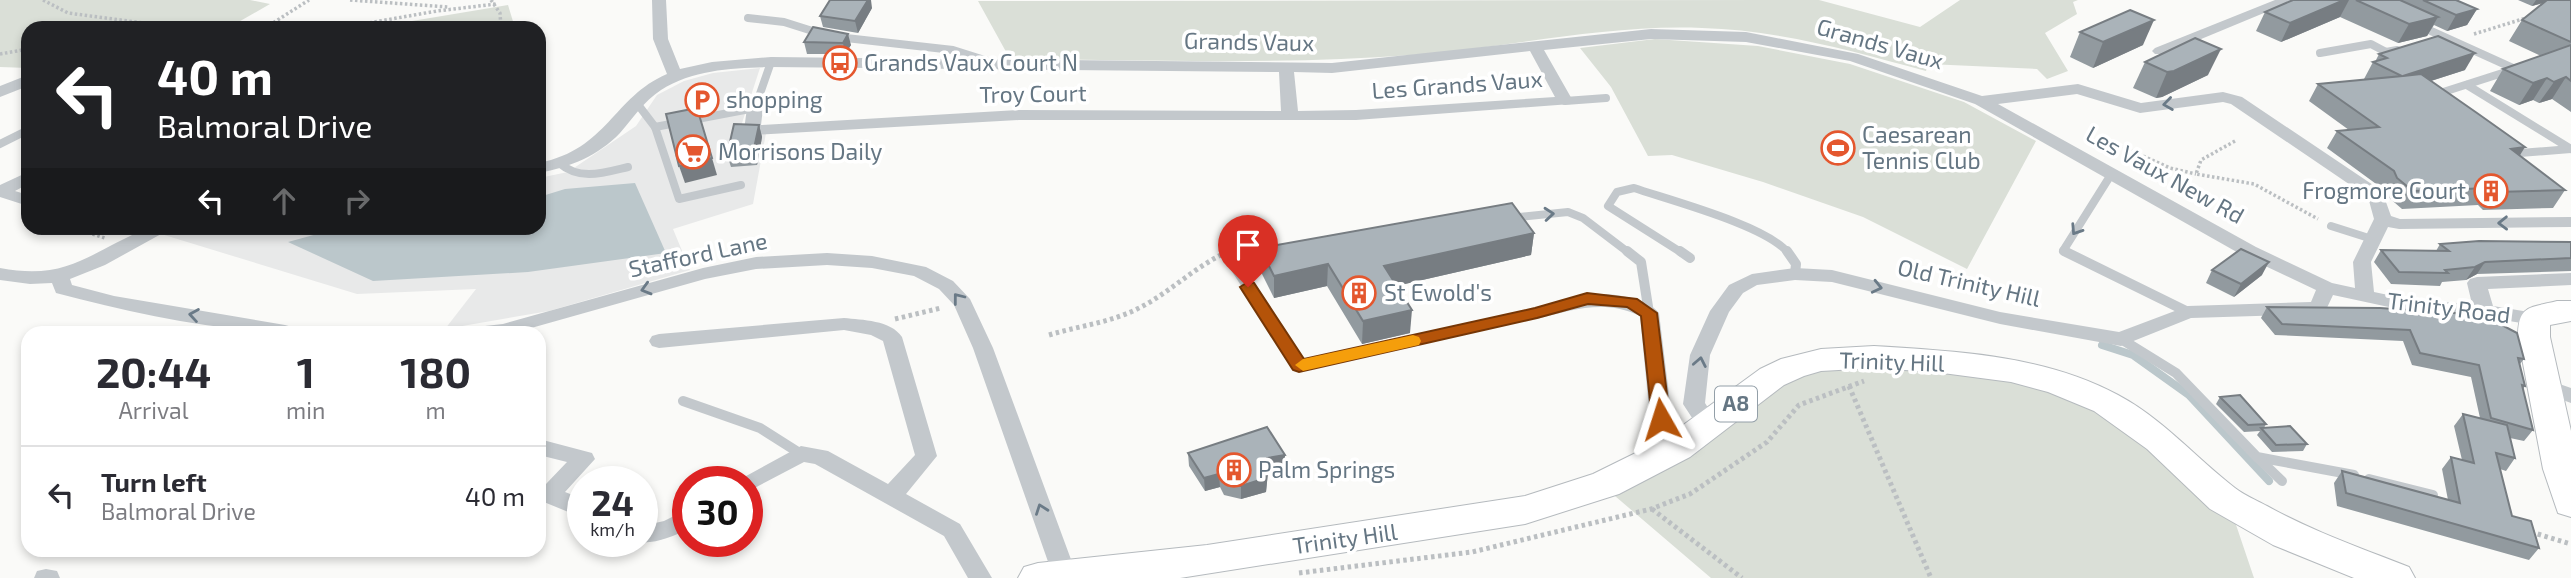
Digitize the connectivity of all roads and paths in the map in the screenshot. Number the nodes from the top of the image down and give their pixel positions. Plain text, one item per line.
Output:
1 (43, 0) edge
2 (309, 0) edge
3 (350, 0) edge
4 (465, 0) edge
5 (491, 0) edge
6 (659, 0) edge
7 (2288, 0) edge
8 (496, 4) junction
9 (452, 7) junction
10 (2528, 17) edge
11 (748, 18) dead end
12 (128, 21) edge
13 (276, 21) edge
14 (385, 21) edge
15 (503, 21) edge
16 (2413, 23) edge
17 (2451, 41) junction
18 (2438, 43) edge
19 (1535, 47) junction
20 (2412, 48) edge
21 (21, 50) edge
22 (2160, 51) edge
23 (2320, 53) dead end
24 (0, 54) edge
25 (771, 62) junction
26 (996, 64) junction
27 (1286, 68) junction
28 (676, 75) junction
29 (21, 83) edge
30 (2467, 85) junction
31 (0, 92) edge
32 (1606, 98) dead end
33 (1565, 101) junction
34 (1981, 101) junction
35 (2447, 101) edge
36 (636, 102) junction
37 (755, 108) junction
38 (1290, 116) junction
39 (655, 127) junction
40 (21, 134) edge
41 (2500, 138) edge
42 (2235, 141) dead end
43 (2111, 142) dead end
44 (0, 144) edge
45 (2571, 149) edge
46 (559, 163) junction
47 (546, 166) edge
48 (628, 167) dead end
49 (2112, 173) junction
50 (2196, 174) junction
51 (21, 180) edge
52 (741, 184) dead end
53 (0, 191) edge
54 (21, 198) edge
55 (1504, 219) edge
56 (2383, 219) junction
57 (2571, 222) edge
58 (2331, 226) joint
59 (142, 235) edge
60 (2372, 239) junction
61 (1286, 256) edge
62 (1690, 258) dead end
63 (1258, 261) junction
64 (0, 274) edge
65 (1795, 274) junction
66 (60, 276) junction
67 (2571, 279) edge
68 (2326, 288) junction
69 (2365, 298) junction
70 (963, 303) junction
71 (2484, 311) junction
72 (2571, 311) edge
73 (2188, 312) junction
74 (1537, 313) joint
75 (1649, 313) junction
76 (2534, 319) junction
77 (251, 326) edge
78 (517, 326) edge
79 (876, 330) junction
80 (1049, 335) dead end
81 (2121, 340) junction
82 (659, 341) dead end
83 (1868, 380) dead end
84 (1849, 386) junction
85 (2558, 391) edge
86 (682, 401) dead end
87 (1708, 425) junction
88 (1677, 448) junction
89 (546, 449) edge
90 (801, 454) junction
91 (2257, 457) junction
92 (763, 475) edge
93 (2282, 481) dead end
94 (546, 490) edge
95 (546, 493) edge
96 (891, 494) junction
97 (2433, 495) edge
98 (567, 502) edge
99 (2571, 503) edge
100 (2528, 531) edge
101 (2571, 544) edge
102 (1051, 576) edge
103 (981, 578) edge
104 (1742, 578) edge
105 (1931, 578) edge
106 (2395, 578) edge

1 - 12 path
2 - 13 path
3 - 9 path
4 - 9 path
5 - 8 path
6 - 28 street
7 - 22 street
8 - 9 path
8 - 15 path
9 - 14 path
10 - 17 path
11 - 26 lane
16 - 17 lane
17 - 18 lane
17 - 30 lane
19 - 27 street, Grands Vaux
19 - 33 street, Les Grands Vaux
19 - 34 street, Grands Vaux
20 - 23 lane
21 - 24 path
25 - 26 street, Grands Vaux
25 - 28 street, Grands Vaux
25 - 37 lane
26 - 27 street, Grands Vaux
27 - 38 street
28 - 36 street, Grands Vaux
29 - 31 street
30 - 35 lane
30 - 45 lane
32 - 33 lane
33 - 38 street, Les Grands Vaux
34 - 49 street, Les Vaux New Rd
56 -> 34 street
36 - 39 lane
36 - 46 street, Grands Vaux
37 - 38 street, Troy Court
37 - 39 lane
39 - 52 lane
40 - 44 lane
41 - 45 lane
42 - 50 path
43 - 50 path
46 - 47 street, Grands Vaux
46 - 48 lane
49 - 68 street, Les Vaux New Rd
49 -> 73 lane
50 - 58 path
51 - 53 street
53 - 54 street
55 -> 75 lane
57 -> 56 street
56 - 60 street
58 - 60 lane
59 - 66 street
60 - 69 street
61 - 63 lane
62 - 65 lane
63 - 74 lane
63 - 80 path
64 - 66 street
65 -> 81 street, Old Trinity Hill
87 -> 65 street, Old Trinity Hill
77 -> 66 street
67 - 71 street
68 - 69 street, Trinity Road
68 - 73 street
69 - 71 street, Trinity Road
70 -> 78 street, Stafford Lane
70 - 79 path
102 -> 70 street, Stafford Lane
71 - 76 street, Trinity Road
72 - 76 main road, Trinity Road
73 - 81 street
74 - 75 street
75 - 88 street
76 - 85 main road
79 - 82 street
79 - 96 street
81 - 91 lane
83 - 84 path
84 - 104 path
84 - 105 path
85 - 99 main road
86 - 90 lane
87 - 88 main road, Trinity Hill / A8
87 - 106 main road, Trinity Hill / A8
88 - 102 main road, Trinity Hill / A8
89 - 94 street
90 - 92 street
90 - 96 street
91 - 93 lane
91 - 97 lane
95 - 98 street
96 - 103 street
100 - 101 path

